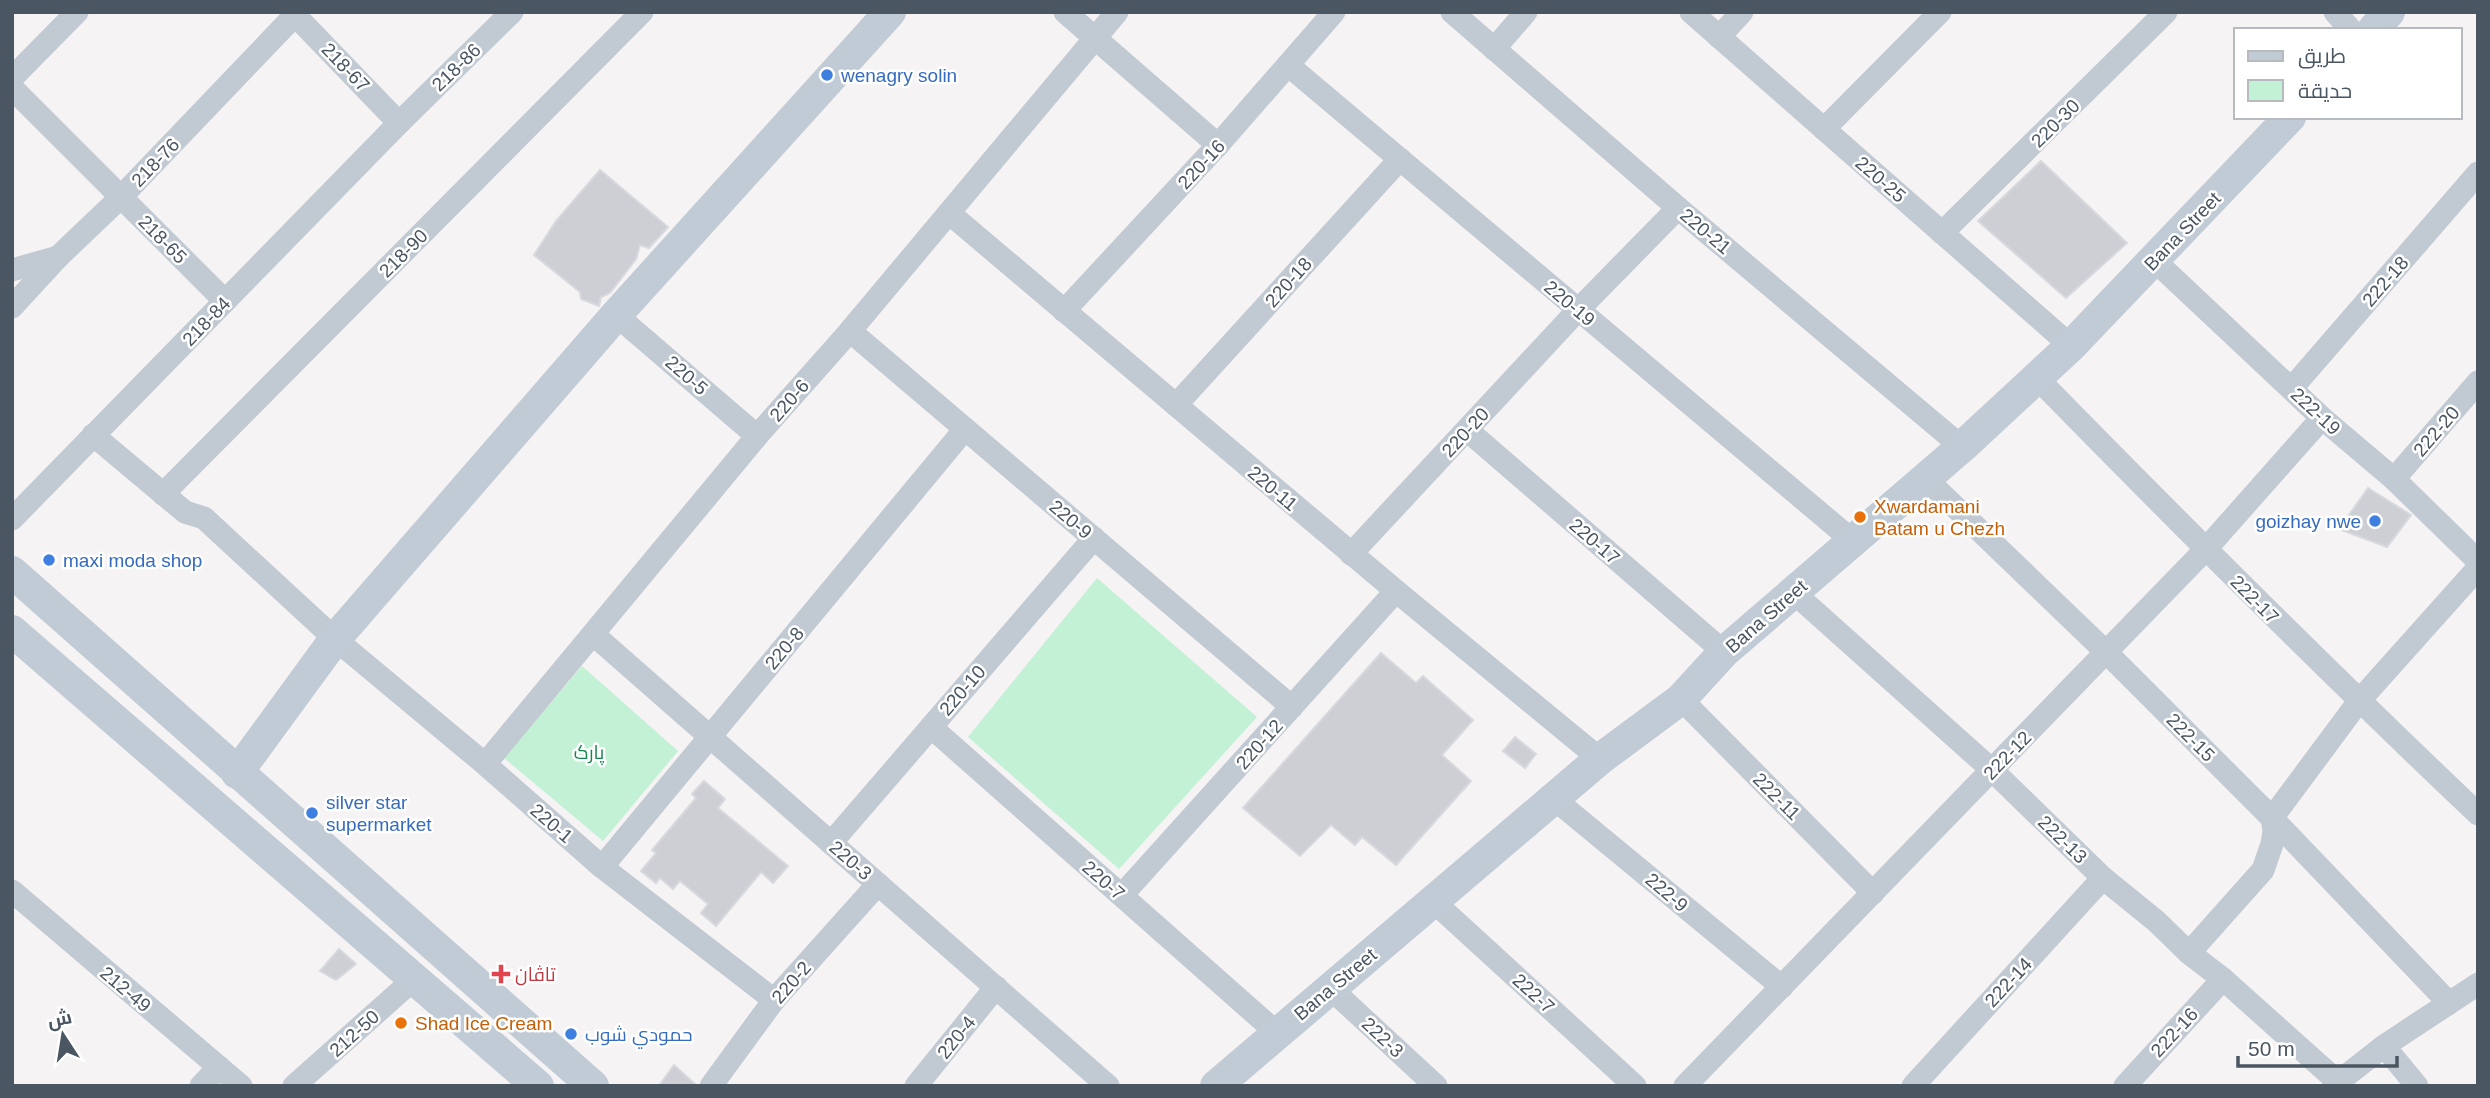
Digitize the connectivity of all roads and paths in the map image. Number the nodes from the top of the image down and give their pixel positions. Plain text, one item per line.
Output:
1 (77, 12) edge
2 (512, 12) edge
3 (642, 12) edge
4 (890, 12) edge
5 (1065, 12) edge
6 (1117, 12) edge
7 (1334, 12) edge
8 (1452, 12) edge
9 (1526, 12) edge
10 (1691, 12) edge
11 (1742, 12) edge
12 (1940, 12) edge
13 (2166, 12) edge
14 (2335, 12) edge
15 (2389, 12) edge
16 (295, 13) edge
17 (2349, 28) edge
18 (2375, 28) edge
19 (1719, 37) junction
20 (1095, 39) junction
21 (1494, 49) junction
22 (1288, 65) junction
23 (12, 78) edge
24 (12, 88) edge
25 (2288, 119) edge
26 (399, 122) junction
27 (1824, 129) junction
28 (1219, 145) junction
29 (1400, 159) junction
30 (2478, 173) edge
31 (121, 198) junction
32 (1678, 208) junction
33 (949, 213) junction
34 (1942, 233) junction
35 (58, 257) junction
36 (2154, 260) junction
37 (12, 270) edge
38 (225, 302) junction
39 (12, 307) edge
40 (1578, 310) junction
41 (1064, 311) junction
42 (616, 315) junction
43 (850, 331) junction
44 (2071, 346) junction
45 (2037, 379) junction
46 (2478, 382) edge
47 (2292, 388) junction
48 (1175, 405) junction
49 (2322, 418) junction
50 (965, 429) junction
51 (1467, 430) junction
52 (93, 436) junction
53 (757, 436) junction
54 (1962, 447) junction
55 (1925, 478) junction
56 (2394, 479) junction
57 (163, 494) junction
58 (12, 519) edge
59 (1094, 538) junction
60 (1853, 541) junction
61 (2205, 550) junction
62 (1352, 554) junction
63 (2478, 561) edge
64 (2478, 568) edge
65 (12, 572) edge
66 (1396, 591) junction
67 (1793, 592) junction
68 (12, 631) edge
69 (594, 635) junction
70 (335, 639) junction
71 (1724, 652) junction
72 (2106, 652) junction
73 (1681, 699) junction
74 (2358, 701) junction
75 (1292, 707) junction
76 (931, 727) junction
77 (710, 737) junction
78 (1600, 759) junction
79 (485, 764) junction
80 (1992, 770) junction
81 (237, 773) junction
82 (1553, 798) junction
83 (2478, 814) edge
84 (2272, 818) junction
85 (831, 843) junction
86 (602, 867) junction
87 (2103, 878) junction
88 (878, 884) junction
89 (12, 891) edge
90 (1873, 893) junction
91 (1122, 895) junction
92 (1433, 901) junction
93 (2189, 953) junction
94 (413, 979) junction
95 (2223, 979) junction
96 (2478, 984) edge
97 (996, 987) junction
98 (1782, 987) junction
99 (1330, 988) junction
100 (774, 1000) junction
101 (2449, 1003) junction
102 (1277, 1033) junction
103 (2384, 1046) junction
104 (219, 1067) junction
105 (2335, 1084) edge
106 (201, 1086) edge
107 (241, 1086) edge
108 (295, 1086) edge
109 (538, 1086) edge
110 (593, 1086) edge
111 (711, 1086) edge
112 (916, 1086) edge
113 (1108, 1086) edge
114 (1216, 1086) edge
115 (1436, 1086) edge
116 (1635, 1086) edge
117 (1685, 1086) edge
118 (1913, 1086) edge
119 (2124, 1086) edge
120 (2417, 1086) edge

1 - 23 street
2 - 26 street, 218-86
3 - 57 street, 218-90
4 - 42 street
5 - 20 street
6 - 20 street, 220-6
7 - 22 street, 220-16
8 - 21 street, 220-21
9 - 21 street
10 - 19 street, 220-25
11 - 19 street
12 - 27 street
13 - 34 street, 220-30
14 - 17 street
15 - 18 street
16 - 26 street, 218-67
16 - 31 street, 218-76
19 - 27 street, 220-25
20 - 28 street
20 - 33 street, 220-6
21 - 32 street, 220-21
22 - 28 street, 220-16
22 - 29 street, 220-19
24 - 31 street, 218-65
25 - 36 street, Bana Street
26 - 38 street, 218-84
27 - 34 street, 220-25
28 - 41 street, 220-16
29 - 40 street, 220-19
29 - 48 street, 220-18
30 - 47 street, 222-18
31 - 35 street, 218-76
31 - 38 street, 218-65
32 - 40 street, 220-20
32 - 54 street, 220-21
33 - 41 street, 220-11
33 - 43 street, 220-6
34 - 44 street, 220-25
35 - 37 street
35 - 39 street, 218-76
36 - 44 street, Bana Street
36 - 47 street, 222-19
38 - 52 street, 218-84
40 - 51 street, 220-20
40 - 60 street, 220-19
41 - 48 street, 220-11
42 - 53 street, 220-5
42 - 70 street
43 - 50 street, 220-9
43 - 53 street, 220-6
44 - 45 street, Bana Street
45 - 54 street, Bana Street
45 - 61 street, 222-17
46 - 56 street, 222-20
47 - 49 street, 222-19
48 - 62 street, 220-11
49 - 56 street, 222-19
49 - 61 street, 222-12
50 - 59 street, 220-9
50 - 77 street, 220-8
51 - 62 street, 220-20
51 - 71 street, 220-17
52 - 57 street, 220-1
52 - 58 street, 218-84
53 - 69 street, 220-6
54 - 55 street, Bana Street
55 - 60 street, Bana Street
55 - 72 street, 222-15
56 - 63 street, 222-19
57 - 70 street, 220-1
59 - 75 street, 220-9
59 - 76 street, 220-10
60 - 67 street, Bana Street
61 - 72 street, 222-12
61 - 74 street, 222-17
62 - 66 street, 220-11
64 - 74 street
65 - 81 street
66 - 75 street, 220-12
66 - 78 street, 220-11
67 - 71 street, Bana Street
67 - 80 street, 222-13
68 - 94 street
69 - 77 street, 220-3
69 - 79 street, 220-6
70 - 79 street, 220-1
70 - 81 street
71 - 73 street, Bana Street
72 - 80 street, 222-12
72 - 84 street, 222-15
73 - 78 street, Bana Street
73 - 90 street, 222-11
74 - 83 street, 222-17
74 - 84 street
75 - 91 street, 220-12
76 - 85 street, 220-10
76 - 91 street, 220-7
77 - 85 street, 220-3
77 - 86 street, 220-8
78 - 82 street, Bana Street
79 - 86 street, 220-1
80 - 87 street, 222-13
80 - 90 street, 222-12
81 - 110 street
82 - 92 street, Bana Street
82 - 98 street, 222-9
84 - 93 street
84 - 101 street, 222-15
85 - 88 street, 220-3
86 - 100 street, 220-1
87 - 93 street, 222-13
87 - 118 street, 222-14
88 - 97 street, 220-3
88 - 100 street, 220-2
89 - 104 street, 212-49
90 - 98 street, 222-12
91 - 102 street, 220-7
92 - 99 street, Bana Street
92 - 116 street, 222-7
93 - 95 street, 222-13
94 - 108 street, 212-50
94 - 109 street
95 - 105 street, 222-13
95 - 119 street, 222-16
96 - 101 street
97 - 112 street, 220-4
97 - 113 street, 220-3
98 - 117 street, 222-12
99 - 102 street, Bana Street
99 - 115 street, 222-3
100 - 111 street, 220-2
101 - 103 street
102 - 114 street, Bana Street
103 - 105 street
103 - 120 street
104 - 106 street
104 - 107 street, 212-49

